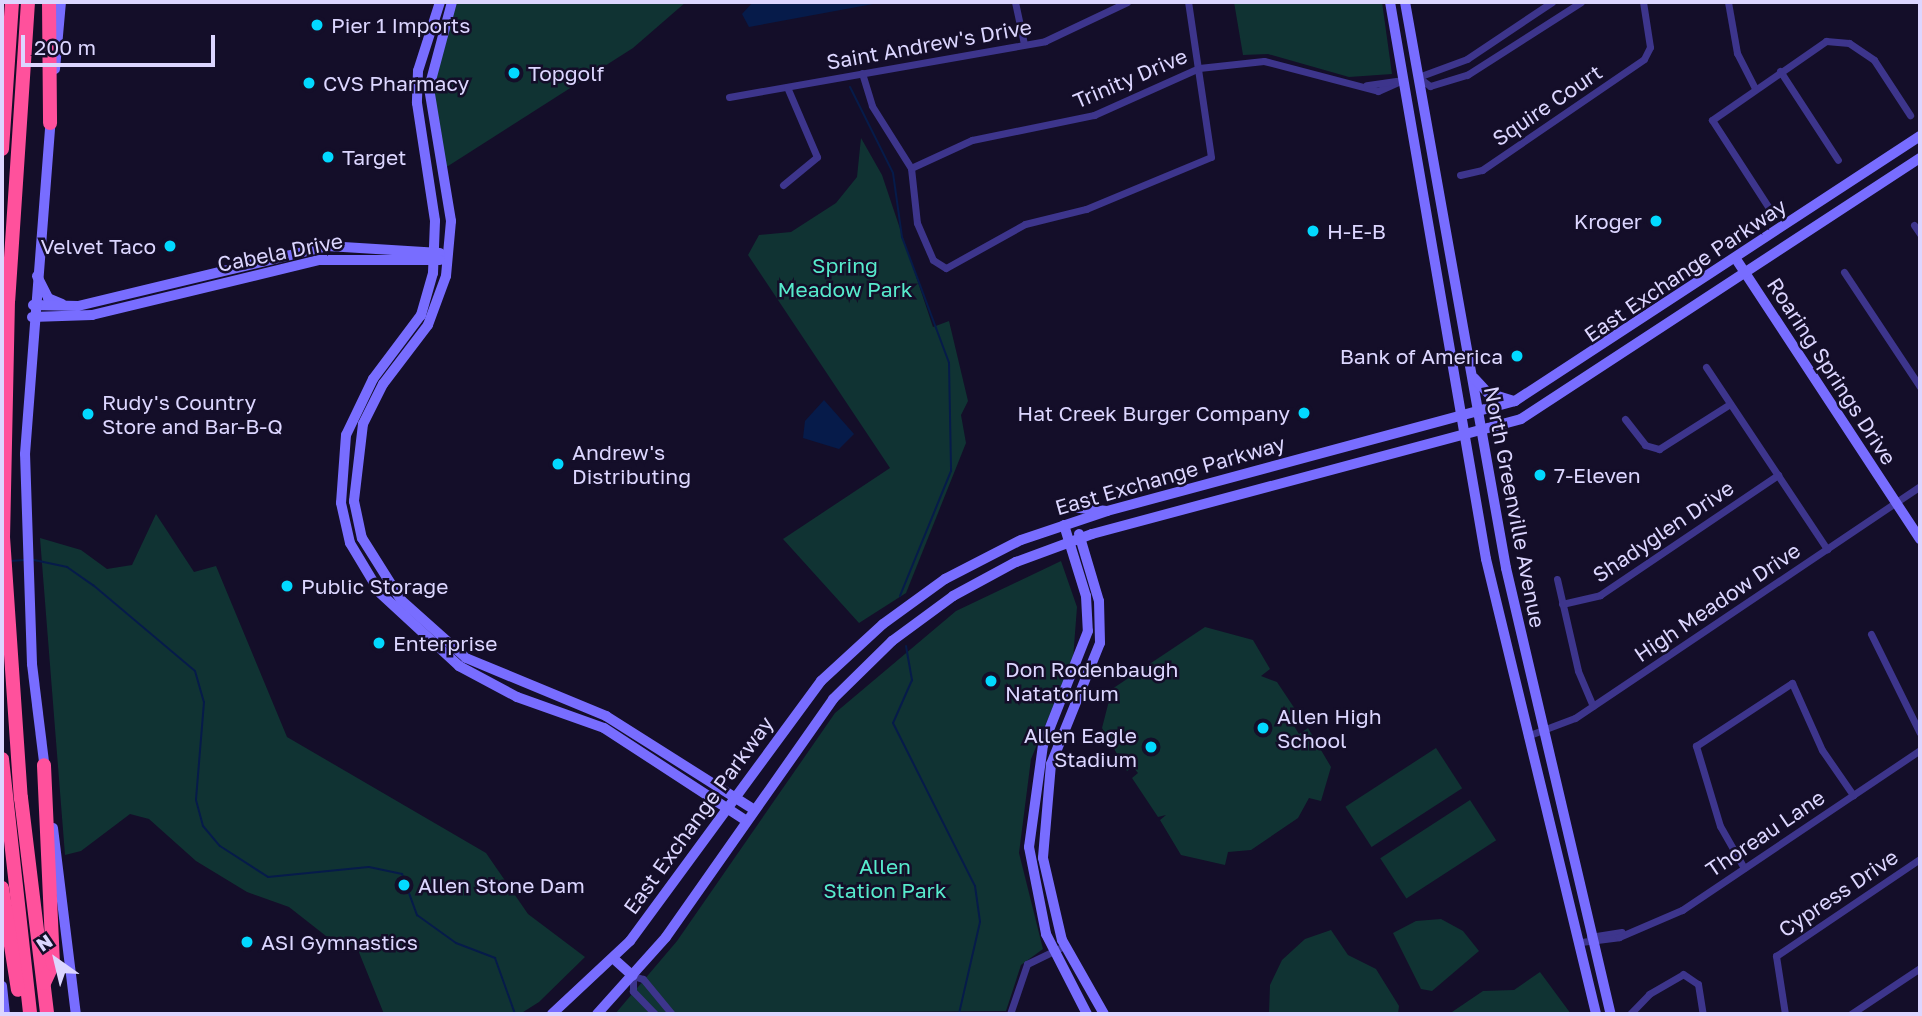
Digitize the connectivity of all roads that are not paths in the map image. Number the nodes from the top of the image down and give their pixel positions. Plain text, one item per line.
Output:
1 (12, 2) edge
2 (28, 2) edge
3 (49, 2) edge
4 (61, 2) edge
5 (452, 2) edge
6 (1015, 2) edge
7 (1127, 2) edge
8 (1188, 2) edge
9 (1390, 2) edge
10 (1405, 2) edge
11 (1552, 2) edge
12 (1643, 2) edge
13 (1728, 2) edge
14 (1577, 3) edge
15 (441, 8) edge
16 (1024, 44) junction
17 (1199, 68) junction
18 (1780, 71) junction
19 (862, 73) junction
20 (1419, 77) junction
21 (1403, 80) junction
22 (787, 87) junction
23 (1755, 88) junction
24 (729, 97) dead end
25 (1910, 115) dead end
26 (50, 123) junction
27 (1920, 136) edge
28 (2, 149) edge
29 (1920, 158) edge
30 (1838, 160) dead end
31 (911, 168) junction
32 (1460, 174) dead end
33 (783, 185) dead end
34 (1769, 208) dead end
35 (1914, 225) dead end
36 (1920, 234) edge
37 (1450, 255) junction
38 (435, 257) junction
39 (449, 257) junction
40 (1434, 258) junction
41 (1736, 259) junction
42 (1844, 272) dead end
43 (35, 273) junction
44 (1745, 274) junction
45 (33, 305) junction
46 (68, 306) junction
47 (32, 317) junction
48 (1601, 349) junction
49 (1611, 363) junction
50 (384, 365) junction
51 (1706, 367) dead end
52 (1471, 373) junction
53 (1920, 387) edge
54 (1515, 401) junction
55 (1730, 404) junction
56 (1478, 414) junction
57 (1461, 418) junction
58 (1625, 419) dead end
59 (362, 429) junction
60 (1481, 432) junction
61 (1465, 436) junction
62 (1269, 467) junction
63 (1778, 475) junction
64 (1275, 485) junction
65 (1920, 486) edge
66 (354, 501) junction
67 (1896, 502) junction
68 (341, 503) junction
69 (1070, 507) dead end
70 (1107, 511) junction
71 (1069, 523) junction
72 (3, 527) edge
73 (1920, 539) edge
74 (1075, 540) junction
75 (1827, 549) junction
76 (1504, 557) junction
77 (1486, 559) junction
78 (1557, 579) dead end
79 (1562, 604) junction
80 (1871, 634) dead end
81 (428, 635) junction
82 (851, 650) junction
83 (865, 665) junction
84 (1074, 676) junction
85 (1086, 682) junction
86 (1593, 706) junction
87 (615, 728) junction
88 (1540, 732) junction
89 (1920, 733) edge
90 (1527, 736) junction
91 (1920, 750) edge
92 (2, 759) edge
93 (44, 765) junction
94 (1853, 795) junction
95 (735, 798) junction
96 (728, 809) junction
97 (753, 809) junction
98 (745, 820) junction
99 (1920, 859) edge
100 (1744, 868) junction
101 (2, 888) edge
102 (1596, 939) junction
103 (1581, 943) junction
104 (1064, 946) junction
105 (1052, 951) junction
106 (614, 959) junction
107 (1920, 968) edge
108 (633, 976) junction
109 (43, 985) junction
110 (2, 986) edge
111 (5, 1014) edge
112 (29, 1014) edge
113 (47, 1014) edge
114 (76, 1014) edge
115 (553, 1014) edge
116 (597, 1014) edge
117 (655, 1014) edge
118 (672, 1014) edge
119 (1010, 1014) edge
120 (1087, 1014) edge
121 (1104, 1014) edge
122 (1596, 1014) edge
123 (1611, 1014) edge
124 (1631, 1014) edge
125 (1703, 1014) edge
126 (1785, 1014) edge
127 (1851, 1014) edge

1 - 28 highway
2 - 72 highway
3 - 26 highway
4 - 26 main road
5 - 15 main road
6 - 16 street
7 - 16 street, Saint Andrew's Drive
8 - 17 street
9 - 21 main road, North Greenville Avenue
10 - 20 main road, North Greenville Avenue
11 - 20 street
12 - 32 street, Squire Court
13 - 23 street
14 - 20 street
15 - 38 main road
15 - 39 main road
16 - 19 street, Saint Andrew's Drive
17 - 21 street, Trinity Drive
17 - 31 street, Trinity Drive
17 - 31 street
18 - 23 street
18 - 25 street
18 - 30 street
19 - 22 street, Saint Andrew's Drive
19 - 31 street
20 - 21 main road
20 - 37 main road, North Greenville Avenue
21 - 40 main road, North Greenville Avenue
22 - 24 street, Saint Andrew's Drive
22 - 33 street
23 - 34 street
26 - 43 main road
27 - 41 main road, East Exchange Parkway
29 - 44 main road, East Exchange Parkway
35 - 36 street
37 - 40 main road
37 - 52 main road, North Greenville Avenue
38 - 39 main road, Cabela Drive
38 - 46 main road, Cabela Drive
38 - 47 main road, Cabela Drive
38 - 50 main road
39 - 59 main road
40 - 57 main road, North Greenville Avenue
41 - 44 main road, Roaring Springs Drive
41 - 48 main road, East Exchange Parkway
42 - 53 street
43 - 45 main road
43 - 46 main road
44 - 49 main road, East Exchange Parkway
44 - 67 main road, Roaring Springs Drive
45 - 46 main road, Cabela Drive
45 - 47 main road
47 - 93 main road
48 - 49 main road
48 - 54 main road, East Exchange Parkway
49 - 60 main road, East Exchange Parkway
50 - 59 main road
50 - 68 main road
51 - 55 street
52 - 54 main road
52 - 56 main road, North Greenville Avenue
54 - 56 main road, East Exchange Parkway
55 - 58 street
55 - 63 street
56 - 57 main road, East Exchange Parkway
56 - 60 main road, North Greenville Avenue
57 - 61 main road, North Greenville Avenue
57 - 62 main road, East Exchange Parkway
59 - 66 main road
60 - 61 main road, East Exchange Parkway
60 - 76 main road, North Greenville Avenue
61 - 64 main road, East Exchange Parkway
61 - 77 main road, North Greenville Avenue
62 - 64 main road
62 - 70 main road, East Exchange Parkway
63 - 75 street
63 - 79 street, Shadyglen Drive
64 - 74 main road, East Exchange Parkway
65 - 67 street, High Meadow Drive
66 - 68 main road
66 - 81 main road
67 - 73 main road, Roaring Springs Drive
67 - 75 street, High Meadow Drive
68 - 81 main road
69 - 70 main road
70 - 71 main road, East Exchange Parkway
71 - 74 main road
71 - 82 main road, East Exchange Parkway
72 - 109 highway
74 - 83 main road, East Exchange Parkway
74 - 84 main road
74 - 85 main road
75 - 86 street, High Meadow Drive
76 - 77 main road
76 - 88 main road, North Greenville Avenue
77 - 90 main road, North Greenville Avenue
78 - 79 street
79 - 86 street
80 - 89 street
81 - 87 main road
82 - 83 main road
82 - 95 main road, East Exchange Parkway
83 - 97 main road, East Exchange Parkway
84 - 85 main road
84 - 105 main road
85 - 104 main road
86 - 88 street, High Meadow Drive
87 - 95 main road
87 - 96 main road
88 - 90 street, High Meadow Drive
88 - 102 main road, North Greenville Avenue
90 - 103 main road, North Greenville Avenue
91 - 94 street, Thoreau Lane
92 - 112 highway
93 - 109 highway
93 - 114 main road
94 - 100 street, Thoreau Lane
94 - 100 street
95 - 96 main road, East Exchange Parkway
95 - 97 main road
96 - 98 main road
96 - 106 main road, East Exchange Parkway
97 - 98 main road, East Exchange Parkway
98 - 108 main road, East Exchange Parkway
99 - 126 street, Cypress Drive
100 - 102 street, Thoreau Lane
101 - 112 highway
102 - 103 street, Thoreau Lane
102 - 123 main road, North Greenville Avenue
103 - 122 main road, North Greenville Avenue
104 - 105 street
104 - 121 main road
105 - 119 street
105 - 120 main road
106 - 108 main road
106 - 115 main road, East Exchange Parkway
107 - 127 street
108 - 116 main road, East Exchange Parkway
108 - 117 street
108 - 118 street
109 - 113 highway
110 - 111 main road
124 - 125 street

